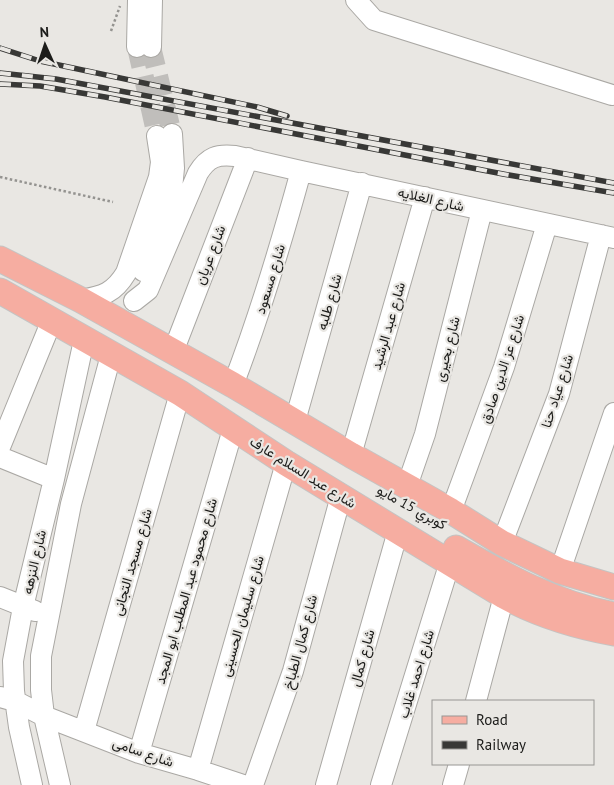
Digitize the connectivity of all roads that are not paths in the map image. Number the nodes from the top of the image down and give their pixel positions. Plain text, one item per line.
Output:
1 (138, 0) edge
2 (152, 0) edge
3 (356, 0) edge
4 (612, 94) dead end
5 (248, 158) junction
6 (301, 171) junction
7 (362, 183) junction
8 (425, 197) junction
9 (482, 210) junction
10 (547, 224) junction
11 (607, 237) edge
12 (0, 259) edge
13 (0, 291) edge
14 (81, 300) junction
15 (134, 301) junction
16 (52, 320) junction
17 (132, 329) junction
18 (84, 340) junction
19 (173, 352) junction
20 (111, 355) junction
21 (233, 385) junction
22 (180, 393) junction
23 (614, 413) edge
24 (295, 421) junction
25 (233, 429) junction
26 (0, 447) edge
27 (0, 457) edge
28 (286, 462) junction
29 (343, 474) junction
30 (54, 479) junction
31 (407, 486) junction
32 (451, 511) junction
33 (398, 532) junction
34 (502, 543) junction
35 (450, 562) junction
36 (560, 571) junction
37 (614, 587) edge
38 (504, 596) junction
39 (0, 597) edge
40 (614, 602) edge
41 (23, 607) junction
42 (614, 615) edge
43 (49, 616) junction
44 (614, 633) edge
45 (7, 658) edge
46 (8, 699) edge
47 (476, 700) edge
48 (44, 716) junction
49 (84, 731) junction
50 (139, 753) junction
51 (459, 765) edge
52 (198, 770) junction
53 (32, 785) edge
54 (60, 785) edge
55 (243, 785) edge
56 (253, 785) edge
57 (326, 785) edge
58 (381, 785) edge
59 (453, 785) edge

1 - 2 street
3 - 4 street
5 - 6 street, شارع الغلايه
5 - 15 street, شارع الغلايه
5 - 19 street, شارع عريان
6 - 7 street, شارع الغلايه
6 - 21 street, شارع مسعود
7 - 8 street, شارع الغلايه
7 - 24 street, شارع طلبه
8 - 9 street, شارع الغلايه
8 - 29 street, شارع عبد الرشيد
9 - 10 street, شارع الغلايه
9 - 31 street, شارع بحيرى
10 - 11 street, شارع الغلايه
10 - 32 street, شارع عز الدين صادق
11 - 34 street, شارع عياد حنا
12 - 14 main road, شارع عبد السلام عارف
13 - 16 main road, شارع عبد السلام عارف
14 - 15 street
14 - 17 main road, شارع عبد السلام عارف
15 - 17 street
16 - 18 main road, شارع عبد السلام عارف
16 - 26 street
17 - 19 main road, شارع عبد السلام عارف
18 - 20 main road, شارع عبد السلام عارف
18 - 30 street, شارع النزهه
19 - 21 main road, شارع عبد السلام عارف
20 - 22 main road, شارع عبد السلام عارف
20 - 43 street, شارع النزهه
21 - 24 main road, شارع عبد السلام عارف
21 - 29 main road, كوبري 15 مايو
22 - 25 main road, شارع عبد السلام عارف
22 - 49 street, شارع مسجد التجانى
23 - 36 street
24 - 29 main road, شارع عبد السلام عارف
25 - 28 main road, شارع عبد السلام عارف
25 - 50 street, شارع محمود عبد المطلب ابو المجد
27 - 30 street
28 - 29 main road, شارع عبد السلام عارف
28 - 52 street, شارع سليمان الحسينى
29 - 31 main road, شارع عبد السلام عارف
29 - 33 main road, شارع عبد السلام عارف
29 - 40 main road, كوبري 15 مايو
29 - 42 main road, كوبري 15 مايو
29 - 56 street, شارع كمال الطباخ
30 - 41 street, شارع النزهه
31 - 32 main road, شارع عبد السلام عارف
32 - 34 main road, شارع عبد السلام عارف
33 - 35 main road, شارع عبد السلام عارف
33 - 57 street, شارع كمال
34 - 36 main road, شارع عبد السلام عارف
35 - 38 main road, شارع عبد السلام عارف
35 - 58 street, شارع احمد غلاب
36 - 37 main road, شارع عبد السلام عارف
38 - 44 main road, شارع عبد السلام عارف
38 - 47 street
39 - 41 street
41 - 43 street
41 - 45 street, شارع النزهه
43 - 48 street, شارع النزهه
45 - 46 street, شارع النزهه
46 - 48 street, شارع سامى
46 - 53 street, شارع النزهه
48 - 49 street, شارع سامى
48 - 54 street, شارع النزهه
49 - 50 street, شارع سامى
50 - 52 street, شارع سامى
51 - 59 street
52 - 55 street, شارع سامى

